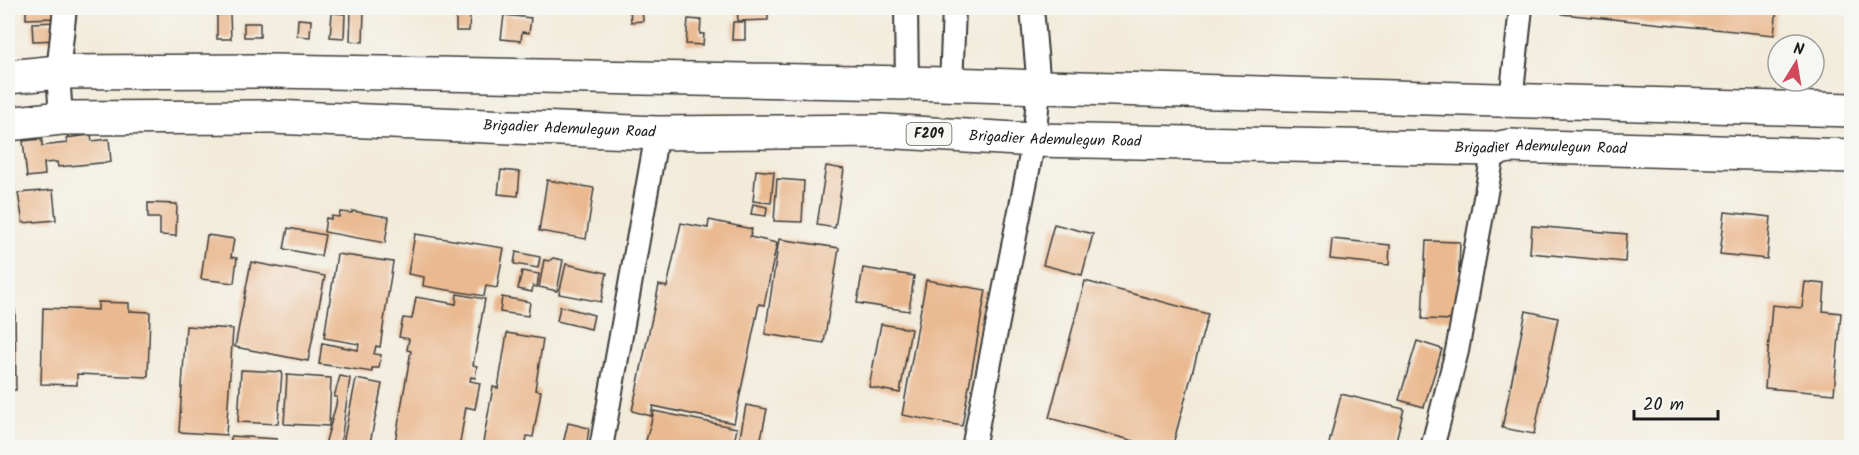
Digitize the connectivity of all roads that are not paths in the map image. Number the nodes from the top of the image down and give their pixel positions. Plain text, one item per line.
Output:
1 (65, 8) edge
2 (906, 8) edge
3 (954, 8) edge
4 (1032, 8) edge
5 (1521, 8) edge
6 (58, 72) junction
7 (8, 77) edge
8 (908, 83) junction
9 (951, 87) junction
10 (1039, 88) junction
11 (1511, 100) junction
12 (1851, 110) edge
13 (61, 118) junction
14 (8, 124) edge
15 (657, 133) junction
16 (1034, 140) junction
17 (1494, 149) junction
18 (1851, 156) edge
19 (601, 447) edge
20 (972, 447) edge
21 (1432, 447) edge

1 - 6 street
2 - 8 street
3 - 9 street
4 - 10 street
5 - 11 street
6 - 7 main road
6 - 8 main road
6 - 13 street
8 - 9 main road
9 - 10 main road
10 - 11 main road
10 - 16 street
11 - 12 main road
13 - 14 main road, Brigadier Ademulegun Road / F209
13 - 15 main road, Brigadier Ademulegun Road / F209
15 - 16 main road, Brigadier Ademulegun Road / F209
15 - 19 street
16 - 17 main road, Brigadier Ademulegun Road / F209
16 - 20 street
17 - 18 main road, Brigadier Ademulegun Road / F209
17 - 21 street

